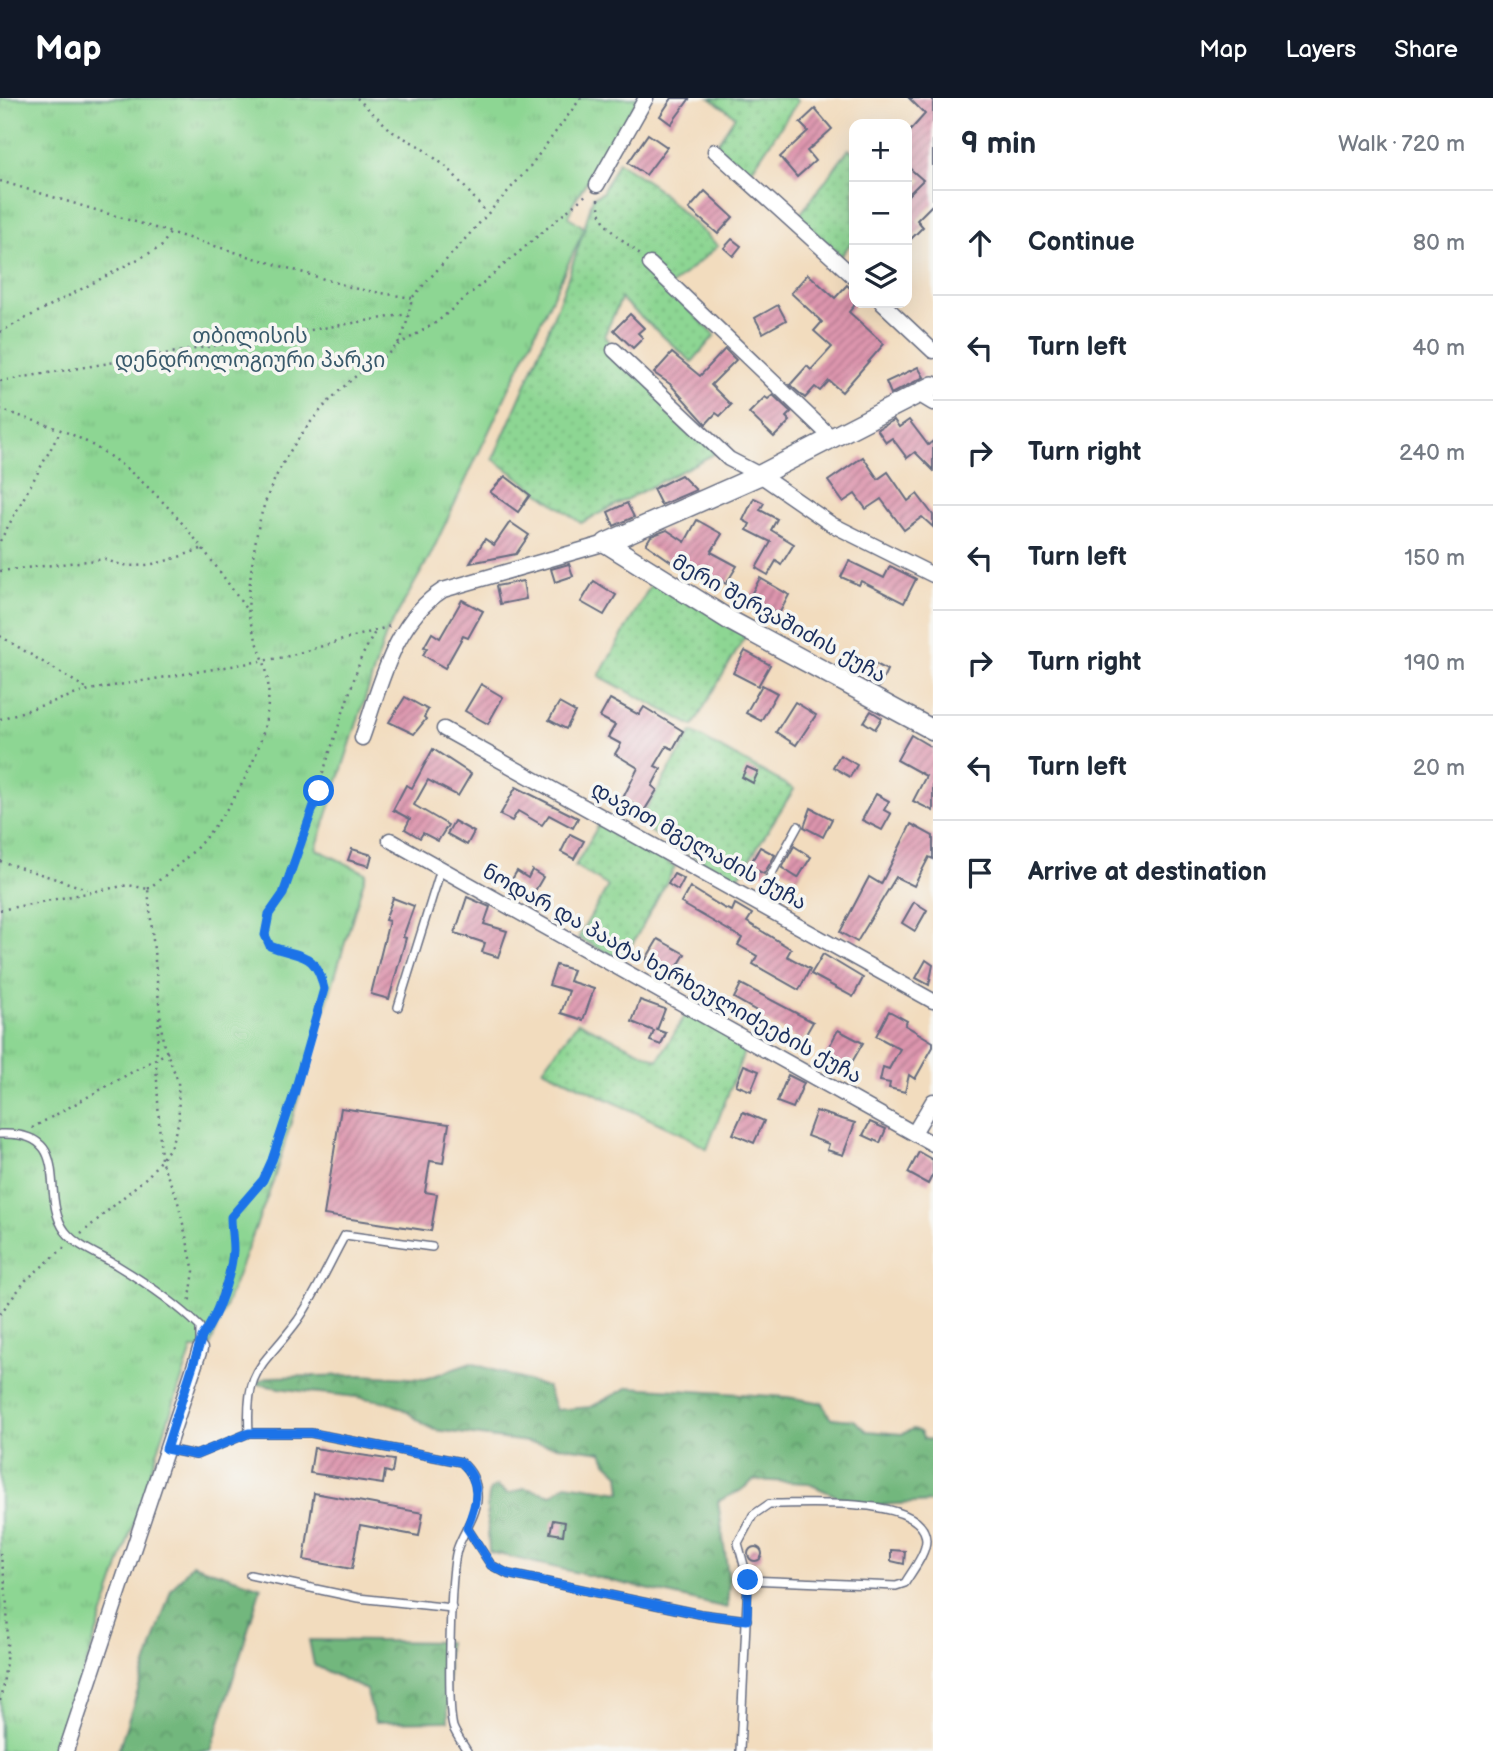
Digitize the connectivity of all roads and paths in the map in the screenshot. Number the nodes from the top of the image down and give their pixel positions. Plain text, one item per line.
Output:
1 (357, 98) edge
2 (581, 98) edge
3 (646, 98) edge
4 (715, 151) dead end
5 (0, 181) edge
6 (597, 185) junction
7 (487, 213) junction
8 (170, 233) junction
9 (650, 264) joint
10 (849, 272) edge
11 (412, 298) junction
12 (887, 308) edge
13 (408, 314) junction
14 (0, 332) edge
15 (397, 346) junction
16 (614, 351) dead end
17 (933, 351) edge
18 (0, 381) edge
19 (928, 394) edge
20 (0, 409) edge
21 (61, 432) junction
22 (831, 437) junction
23 (760, 475) junction
24 (0, 541) edge
25 (606, 543) junction
26 (204, 548) junction
27 (0, 571) edge
28 (933, 575) edge
29 (249, 612) junction
30 (391, 626) dead end
31 (376, 630) junction
32 (0, 636) edge
33 (262, 661) junction
34 (89, 690) junction
35 (0, 719) edge
36 (444, 729) dead end
37 (933, 730) edge
38 (362, 738) dead end
39 (798, 826) dead end
40 (390, 840) dead end
41 (0, 861) edge
42 (441, 869) junction
43 (148, 889) junction
44 (90, 890) junction
45 (755, 902) junction
46 (0, 910) edge
47 (933, 1001) edge
48 (398, 1007) dead end
49 (160, 1010) junction
50 (168, 1052) junction
51 (156, 1061) junction
52 (933, 1101) edge
53 (23, 1133) junction
54 (914, 1133) junction
55 (0, 1134) edge
56 (933, 1144) edge
57 (161, 1161) junction
58 (74, 1240) junction
59 (432, 1247) dead end
60 (0, 1314) edge
61 (188, 1315) junction
62 (201, 1343) junction
63 (249, 1433) junction
64 (166, 1449) junction
65 (467, 1528) junction
66 (0, 1553) edge
67 (250, 1575) dead end
68 (748, 1580) junction
69 (452, 1608) junction
70 (747, 1620) junction
71 (0, 1701) edge
72 (66, 1751) edge
73 (467, 1751) edge
74 (740, 1751) edge

1 - 7 path
2 - 7 path
3 - 6 street
4 - 10 street
5 - 8 path
6 - 9 path
6 - 15 path
7 - 11 path
8 - 11 path
8 - 14 path
9 - 22 street
11 - 13 path
12 - 17 street
13 - 15 path
13 - 18 path
15 - 29 path
16 - 23 street
19 - 22 street
20 - 21 path
21 - 24 path
21 - 26 path
22 - 23 street
23 - 25 street
23 - 28 street
25 - 37 street, მერი შერვაშიძის ქუჩა
25 - 38 street
26 - 27 path
26 - 29 path
29 - 33 path
30 - 31 path
31 - 33 path
31 - 62 path
32 - 34 path
33 - 34 path
33 - 43 path
34 - 35 path
36 - 45 street, დავით მგელაძის ქუჩა
39 - 45 lane
40 - 42 street, ნოდარ და პაატა ხერხეულიძეების ქუჩა
41 - 44 path
42 - 48 lane
42 - 54 street, ნოდარ და პაატა ხერხეულიძეების ქუჩა
43 - 44 path
43 - 49 path
44 - 46 path
45 - 47 street, დავით მგელაძის ქუჩა
49 - 50 path
49 - 51 path
50 - 51 path
50 - 57 path
51 - 53 path
51 - 57 path
52 - 54 street
53 - 55 lane
53 - 58 lane
54 - 56 street, ნოდარ და პაატა ხერხეულიძეების ქუჩა
57 - 58 path
57 - 61 path
58 - 60 path
58 - 61 lane
59 - 63 lane
61 - 62 lane
62 - 64 street
63 - 64 lane
63 - 65 lane
64 - 72 street
65 - 69 lane
65 - 70 lane
66 - 71 path
67 - 69 lane
68 - 68 lane
68 - 70 lane
69 - 73 lane
70 - 74 lane

